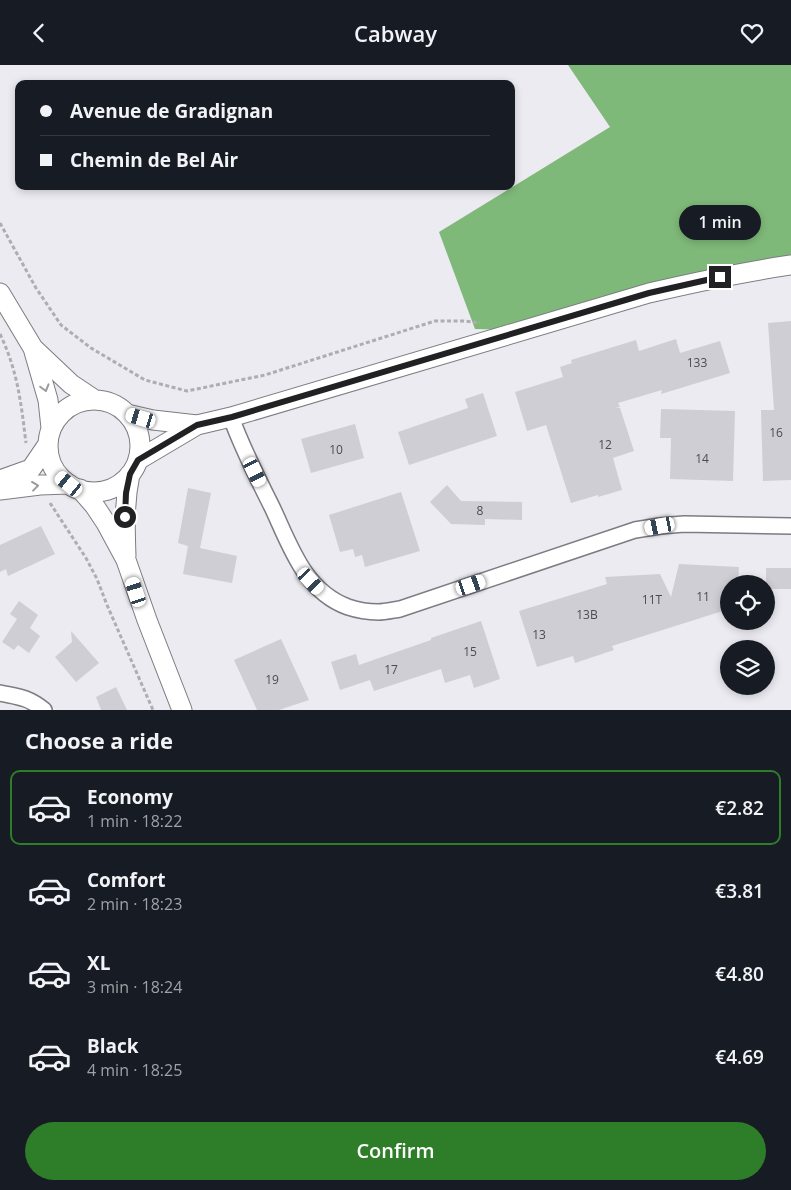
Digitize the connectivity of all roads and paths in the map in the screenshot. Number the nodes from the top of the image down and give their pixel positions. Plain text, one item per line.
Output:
1 (0, 223) edge
2 (791, 265) edge
3 (0, 293) edge
4 (481, 323) dead end
5 (0, 334) edge
6 (33, 348) junction
7 (95, 400) junction
8 (127, 414) junction
9 (232, 417) junction
10 (197, 425) junction
11 (50, 436) junction
12 (134, 467) junction
13 (35, 477) junction
14 (0, 480) edge
15 (75, 487) junction
16 (0, 490) edge
17 (791, 526) edge
18 (126, 560) junction
19 (0, 693) edge
20 (44, 710) edge
21 (153, 710) edge
22 (182, 710) edge

1 - 4 path
2 - 9 street
3 - 6 street
5 - 13 path
6 - 7 street
6 -> 11 street
7 - 8 street
7 - 11 street
8 - 10 street
8 - 12 street
9 - 10 street
9 - 17 street
10 - 12 street
11 - 13 street
11 - 15 street
12 - 15 street
12 - 18 street
13 - 14 street
13 - 15 street
16 -> 13 street
13 - 21 path
15 - 18 street
18 - 22 street
19 - 20 street

